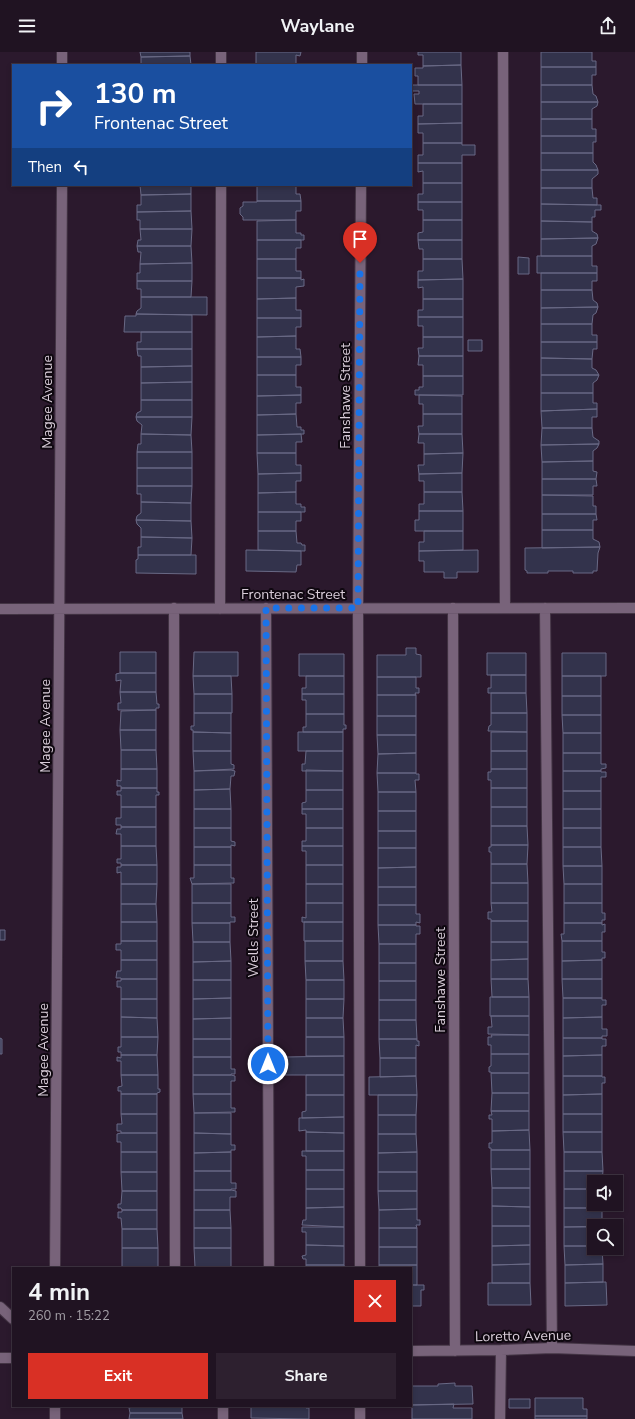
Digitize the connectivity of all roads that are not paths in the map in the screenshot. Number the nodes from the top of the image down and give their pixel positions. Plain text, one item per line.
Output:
1 (62, 52) edge
2 (222, 52) edge
3 (362, 52) edge
4 (503, 52) edge
5 (62, 64) edge
6 (221, 64) edge
7 (362, 64) edge
8 (62, 186) edge
9 (221, 186) edge
10 (361, 186) edge
11 (60, 608) junction
12 (174, 608) junction
13 (220, 608) junction
14 (266, 608) junction
15 (358, 608) junction
16 (453, 608) junction
17 (505, 608) junction
18 (546, 608) junction
19 (635, 608) edge
20 (0, 609) edge
21 (55, 1267) edge
22 (175, 1267) edge
23 (268, 1267) edge
24 (360, 1267) edge
25 (0, 1307) edge
26 (12, 1318) edge
27 (552, 1348) junction
28 (501, 1350) junction
29 (412, 1351) edge
30 (455, 1351) junction
31 (635, 1351) edge
32 (0, 1358) edge
33 (12, 1358) edge
34 (55, 1407) edge
35 (223, 1407) edge
36 (360, 1407) edge
37 (55, 1419) edge
38 (223, 1419) edge
39 (360, 1419) edge
40 (500, 1419) edge

1 - 5 street
2 - 6 street
3 - 7 street
4 - 17 street
8 - 11 street, Magee Avenue
9 - 13 street
10 - 15 street, Fanshawe Street
11 - 12 street, Frontenac Street
11 - 20 street, Frontenac Street
11 - 21 street, Magee Avenue
12 - 13 street, Frontenac Street
12 - 22 street
13 - 14 street, Frontenac Street
14 - 15 street, Frontenac Street
14 - 23 street, Wells Street
15 - 16 street, Frontenac Street
15 - 24 street, Fanshawe Street
16 - 17 street, Frontenac Street
16 - 30 street, Fanshawe Street
17 - 18 street, Frontenac Street
18 - 19 street, Frontenac Street
18 - 27 street
25 - 26 street
27 - 28 street, Loretto Avenue
27 - 31 street, Loretto Avenue
28 - 30 street, Loretto Avenue
28 - 40 street
29 - 30 street, Loretto Avenue
32 - 33 street
34 - 37 street
35 - 38 street
36 - 39 street

